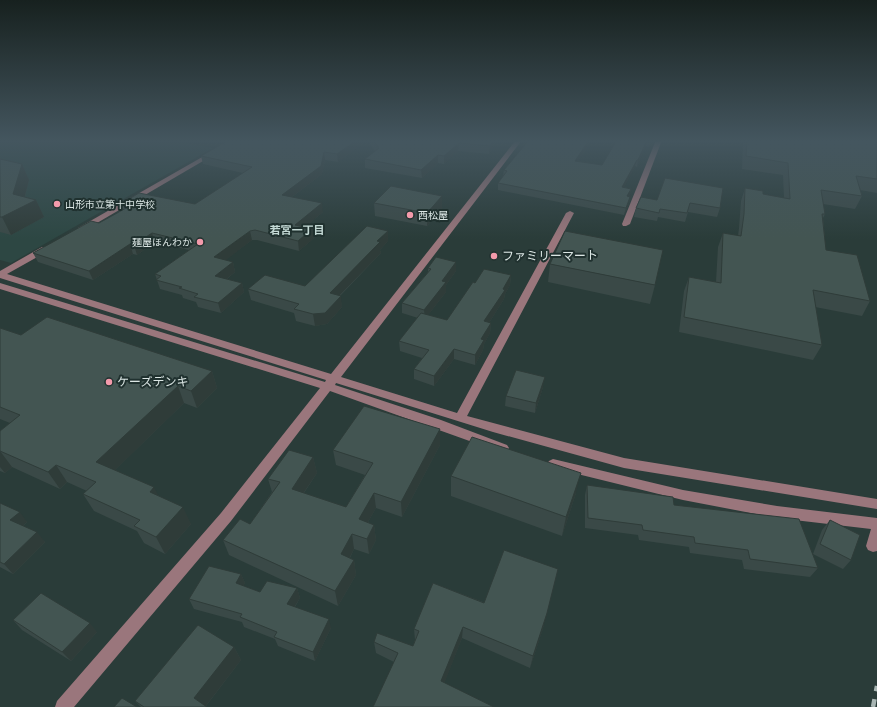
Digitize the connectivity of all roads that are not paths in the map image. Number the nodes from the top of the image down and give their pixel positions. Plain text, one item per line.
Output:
1 (179, 173) edge
2 (493, 173) edge
3 (647, 173) edge
4 (570, 213) dead end
5 (626, 224) dead end
6 (76, 232) edge
7 (55, 244) edge
8 (0, 275) edge
9 (0, 286) edge
10 (330, 382) junction
11 (460, 418) junction
12 (510, 451) edge
13 (540, 460) edge
14 (877, 504) edge
15 (877, 524) edge
16 (877, 530) edge
17 (873, 546) dead end
18 (63, 707) edge

1 - 6 street
2 - 10 street
3 - 5 street
4 - 11 street
7 - 8 street
8 - 10 street
9 - 10 street
10 - 11 street
10 - 12 street
10 - 18 street
11 - 14 street
13 - 15 street
16 - 17 street

